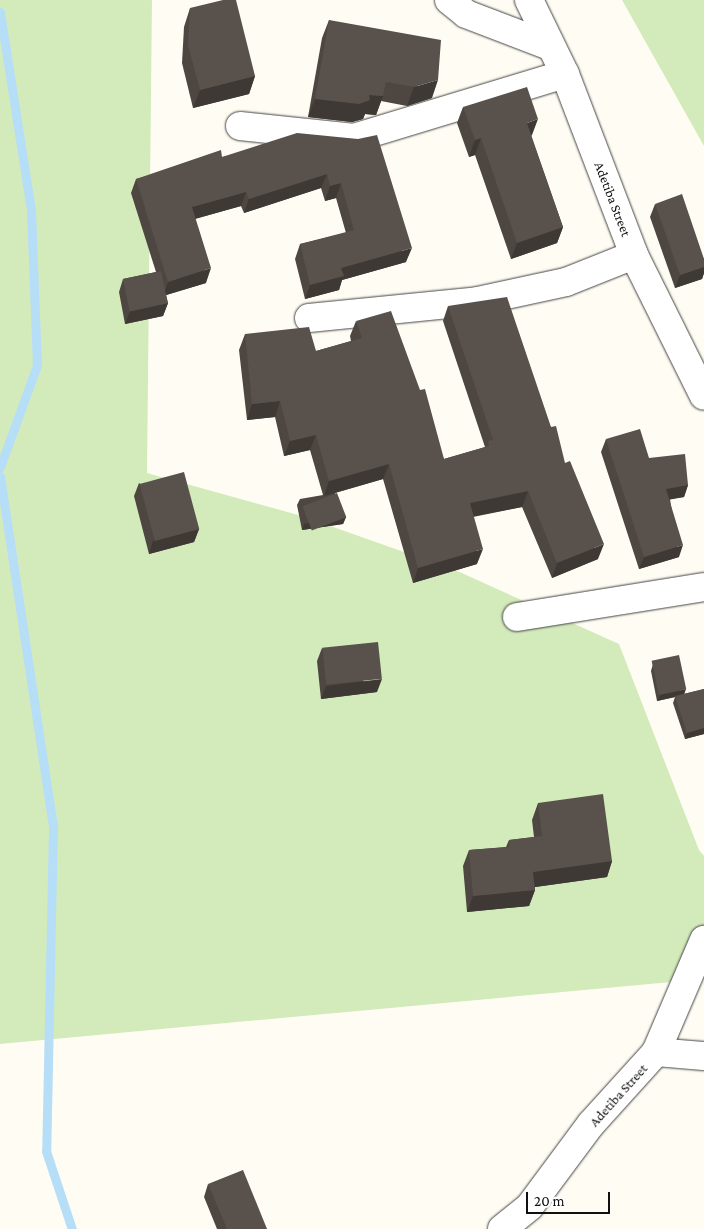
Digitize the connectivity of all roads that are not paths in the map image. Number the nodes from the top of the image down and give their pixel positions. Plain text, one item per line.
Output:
1 (449, 0) edge
2 (529, 0) edge
3 (550, 46) junction
4 (565, 74) junction
5 (240, 126) dead end
6 (634, 255) junction
7 (309, 318) dead end
8 (704, 396) edge
9 (704, 587) edge
10 (517, 617) dead end
11 (704, 940) edge
12 (656, 1052) junction
13 (704, 1056) edge
14 (502, 1229) edge

1 - 3 street
2 - 3 street, Adetiba Street
3 - 4 street, Adetiba Street
4 - 5 street
4 - 6 street, Adetiba Street
6 - 7 street
6 - 8 street, Adetiba Street
9 - 10 street
11 - 12 street, Adetiba Street
12 - 13 street
12 - 14 street, Adetiba Street

